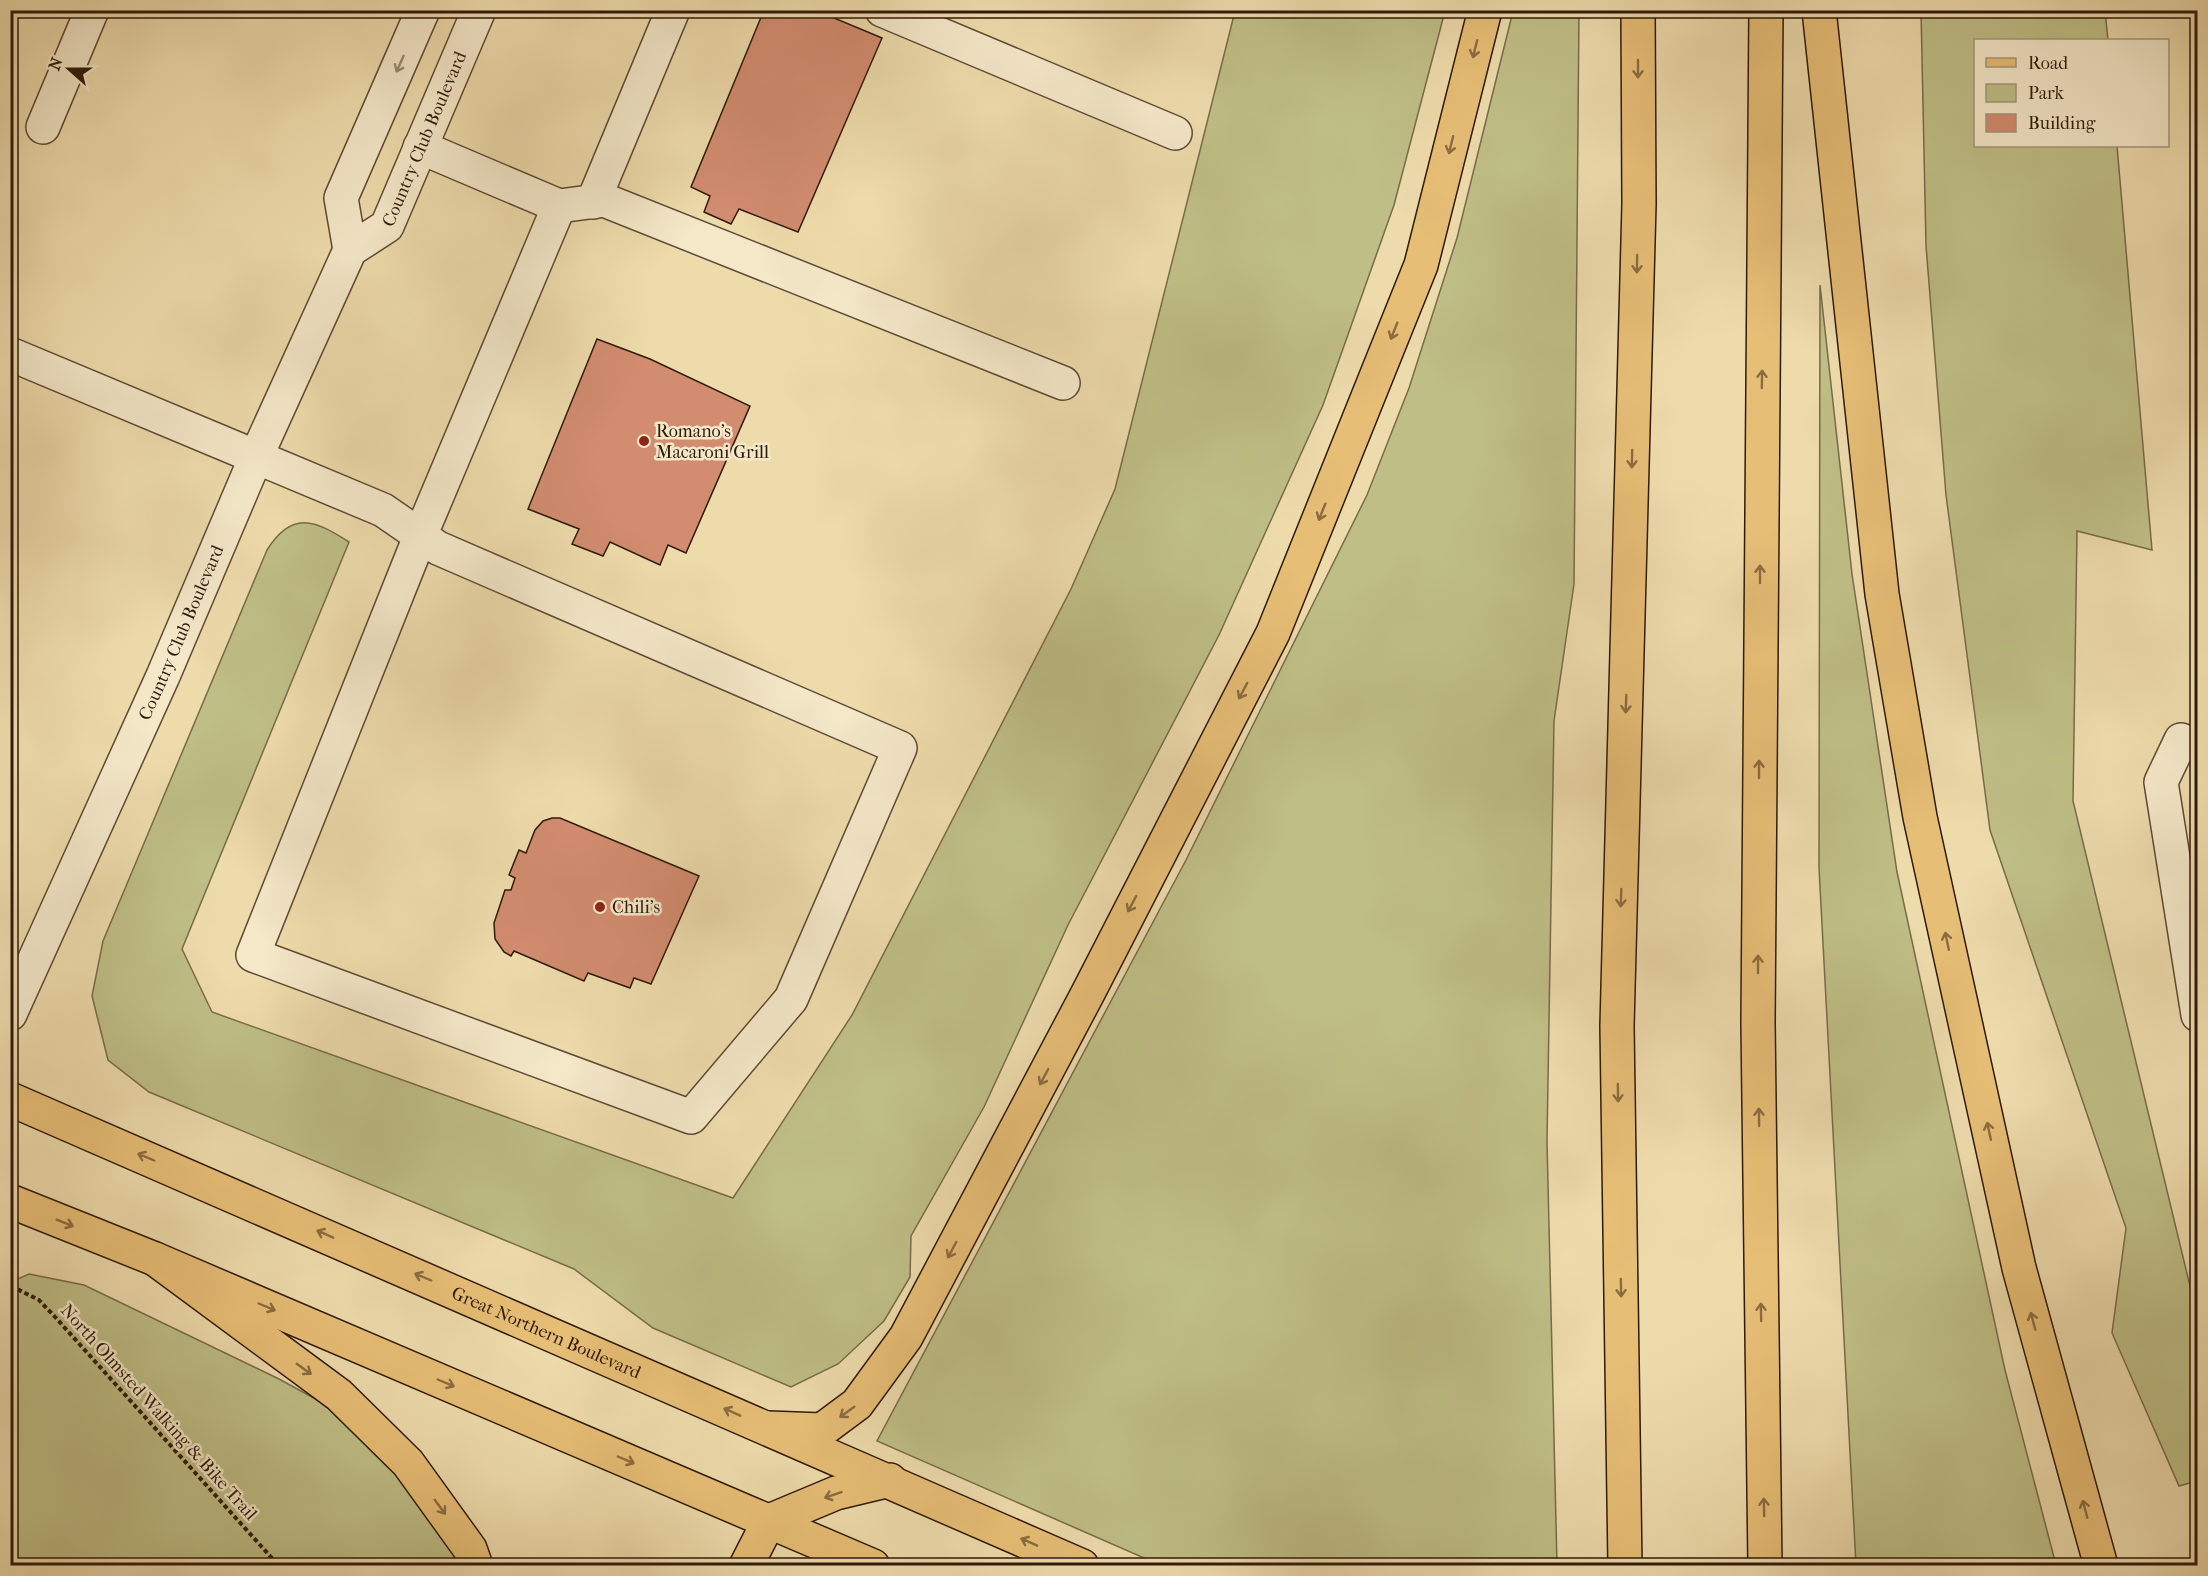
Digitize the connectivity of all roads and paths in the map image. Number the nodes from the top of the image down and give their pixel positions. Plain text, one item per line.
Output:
1 (92, 10) edge
2 (423, 10) edge
3 (479, 10) edge
4 (673, 10) edge
5 (882, 10) edge
6 (1485, 10) edge
7 (1638, 10) edge
8 (1766, 10) edge
9 (1819, 10) edge
10 (43, 127) dead end
11 (1174, 133) dead end
12 (420, 147) junction
13 (593, 202) junction
14 (560, 206) junction
15 (350, 250) junction
16 (10, 354) edge
17 (1063, 383) dead end
18 (256, 456) junction
19 (422, 534) junction
20 (2198, 747) edge
21 (10, 1014) edge
22 (2198, 1015) edge
23 (10, 1100) edge
24 (10, 1201) edge
25 (155, 1259) junction
26 (11, 1287) edge
27 (768, 1428) junction
28 (890, 1480) junction
29 (769, 1521) junction
30 (1624, 1560) edge
31 (279, 1566) edge
32 (476, 1566) edge
33 (746, 1566) edge
34 (873, 1566) edge
35 (1082, 1566) edge
36 (1765, 1566) edge
37 (2101, 1566) edge

1 - 10 street
2 -> 15 street
3 - 12 street, Country Club Boulevard
4 - 13 street
5 - 11 street
6 -> 27 main road
7 -> 30 main road
36 -> 8 main road
37 -> 9 main road
12 - 14 street
12 - 15 street, Country Club Boulevard
13 - 14 street
13 - 17 street
14 - 19 street
15 - 18 street, Country Club Boulevard
16 - 18 street
18 - 19 street
18 - 21 street, Country Club Boulevard
19 - 19 street
20 - 22 street
27 -> 23 main road, Great Northern Boulevard
24 -> 25 main road
25 -> 29 main road
25 -> 32 main road
26 - 31 path, North Olmsted Walking & Bike Trail
27 - 28 main road, Great Northern Boulevard
28 -> 29 main road
35 -> 28 main road, Great Northern Boulevard
29 - 33 main road
29 - 34 main road

